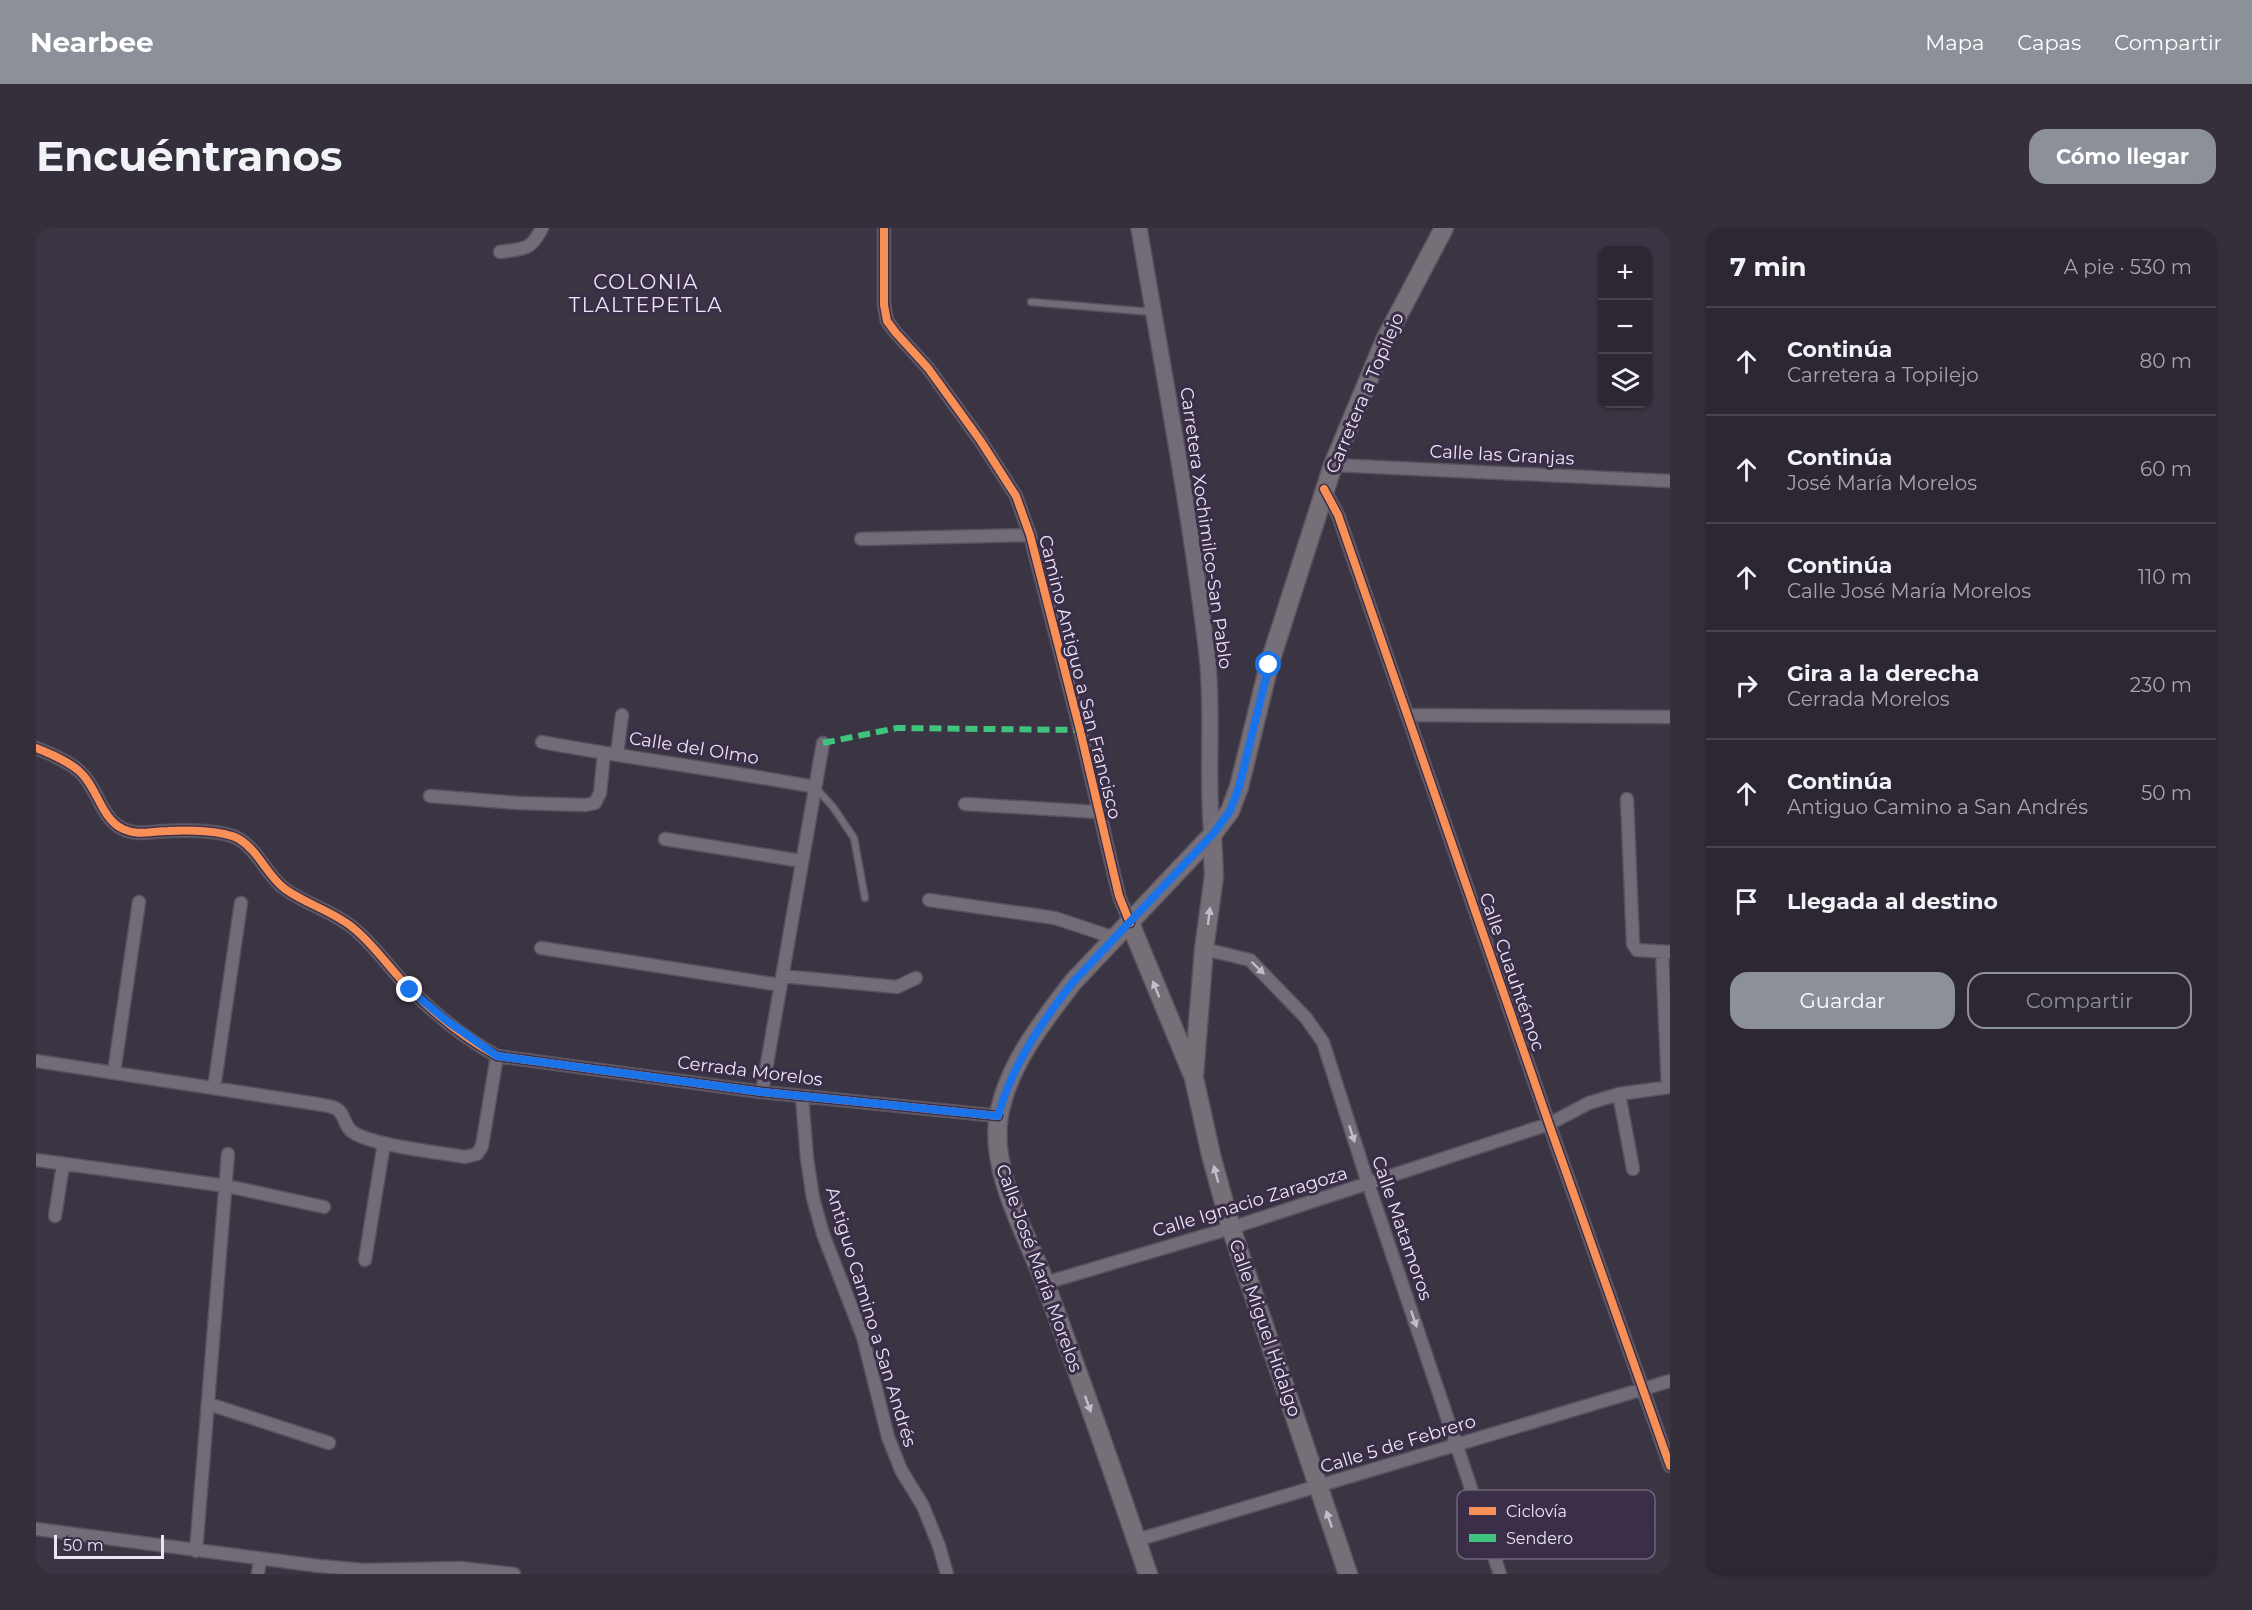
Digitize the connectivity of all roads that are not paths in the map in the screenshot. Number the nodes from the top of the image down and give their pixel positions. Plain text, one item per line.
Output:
1 (542, 228) edge
2 (884, 228) edge
3 (1139, 228) edge
4 (1444, 228) edge
5 (500, 252) dead end
6 (1031, 302) dead end
7 (1153, 312) junction
8 (1333, 465) junction
9 (1670, 481) edge
10 (1324, 489) junction
11 (1030, 535) junction
12 (861, 539) dead end
13 (622, 715) dead end
14 (1408, 715) junction
15 (1670, 717) edge
16 (542, 742) dead end
17 (823, 743) dead end
18 (36, 748) edge
19 (610, 754) junction
20 (815, 787) junction
21 (430, 796) dead end
22 (1627, 799) dead end
23 (965, 804) dead end
24 (1098, 812) junction
25 (1212, 835) junction
26 (664, 839) dead end
27 (801, 861) junction
28 (865, 898) dead end
29 (930, 900) dead end
30 (139, 902) dead end
31 (241, 903) dead end
32 (1130, 923) junction
33 (1115, 938) junction
34 (541, 948) dead end
35 (1204, 950) junction
36 (1666, 952) edge
37 (916, 978) dead end
38 (781, 981) junction
39 (497, 1056) junction
40 (36, 1061) edge
41 (114, 1072) junction
42 (1194, 1078) junction
43 (1669, 1087) edge
44 (214, 1088) junction
45 (762, 1092) junction
46 (1619, 1094) junction
47 (802, 1097) junction
48 (998, 1116) junction
49 (1549, 1124) junction
50 (384, 1143) junction
51 (228, 1154) dead end
52 (36, 1160) edge
53 (63, 1165) junction
54 (1633, 1169) dead end
55 (1368, 1183) junction
56 (227, 1186) junction
57 (324, 1207) dead end
58 (55, 1216) dead end
59 (1231, 1228) junction
60 (365, 1260) dead end
61 (1045, 1283) junction
62 (1670, 1381) edge
63 (1643, 1390) junction
64 (209, 1404) junction
65 (329, 1443) dead end
66 (1456, 1444) junction
67 (1670, 1466) edge
68 (1319, 1487) junction
69 (1472, 1490) edge
70 (36, 1529) edge
71 (1137, 1540) junction
72 (196, 1551) junction
73 (260, 1559) junction
74 (1495, 1559) edge
75 (258, 1574) edge
76 (514, 1574) edge
77 (947, 1574) edge
78 (1148, 1574) edge
79 (1348, 1574) edge
80 (1500, 1574) edge

1 - 5 street
2 - 11 street, Camino Antiguo a San Francisco
3 - 7 street, Carretera Xochimilco-San Pablo
4 - 8 main road, Carretera a Topilejo
6 - 7 lane
7 - 25 street, Carretera Xochimilco-San Pablo
8 - 9 street, Calle las Granjas
8 - 10 main road, Carretera a Topilejo
10 - 14 street, Calle Cuauhtémoc
10 - 25 main road, Carretera a Topilejo
11 - 12 street, Camino Antiguo a San Francisco
11 - 24 street, Camino Antiguo a San Francisco
13 - 19 street
14 - 15 street
14 - 49 street, Calle Cuauhtémoc
16 - 19 street
17 - 20 street
18 - 39 street
19 - 20 street, Calle del Olmo
19 - 21 street, Calle del Olmo
20 - 27 street
20 - 28 lane
22 - 36 street
23 - 24 street
24 - 32 street, Camino Antiguo a San Francisco
25 - 32 main road, Carretera a Topilejo
35 -> 25 main road, Calle Miguel Hidalgo
26 - 27 street
27 - 38 street
29 - 33 street
30 - 41 street
31 - 44 street
32 - 33 main road, Calle José María Morelos
42 -> 32 main road, Calle Miguel Hidalgo
33 - 48 main road, Calle José María Morelos
34 - 38 street
35 - 42 main road, Calle Miguel Hidalgo
35 -> 55 street, Calle Matamoros
36 - 43 street
37 - 38 street
38 - 45 street
39 - 45 street, Cerrada Morelos
39 - 50 street
40 - 41 street
41 - 44 street
59 -> 42 main road, Calle Miguel Hidalgo
43 - 46 street, Calle Ignacio Zaragoza
44 - 50 street
45 - 47 street, Cerrada Morelos
46 - 49 street, Calle Ignacio Zaragoza
46 - 54 street
47 - 48 street, Cerrada Morelos
47 - 77 street, Antiguo Camino a San Andrés
48 - 61 main road, Calle José María Morelos
49 - 55 street, Calle Ignacio Zaragoza
49 - 63 street, Calle Cuauhtémoc
50 - 60 street
51 - 56 street
52 - 53 street
53 - 56 street
53 - 58 street
55 - 59 street, Calle Ignacio Zaragoza
55 -> 66 street, Calle Matamoros
56 - 57 street
56 - 64 street
59 - 61 street, Calle Ignacio Zaragoza
59 - 68 main road, Calle Miguel Hidalgo
61 -> 71 main road, Calle José María Morelos
62 - 63 street, Calle 5 de Febrero
63 - 66 street, Calle 5 de Febrero
63 - 67 street, Calle Cuauhtémoc
64 - 65 street
64 - 72 street
66 - 68 street, Calle 5 de Febrero
66 - 69 street, Calle Matamoros
68 - 71 street, Calle 5 de Febrero
79 -> 68 main road, Calle Miguel Hidalgo
70 - 72 street
71 - 78 main road, Calle José María Morelos
72 - 73 street
73 - 75 street
73 - 76 street
74 - 80 street, Calle Matamoros

